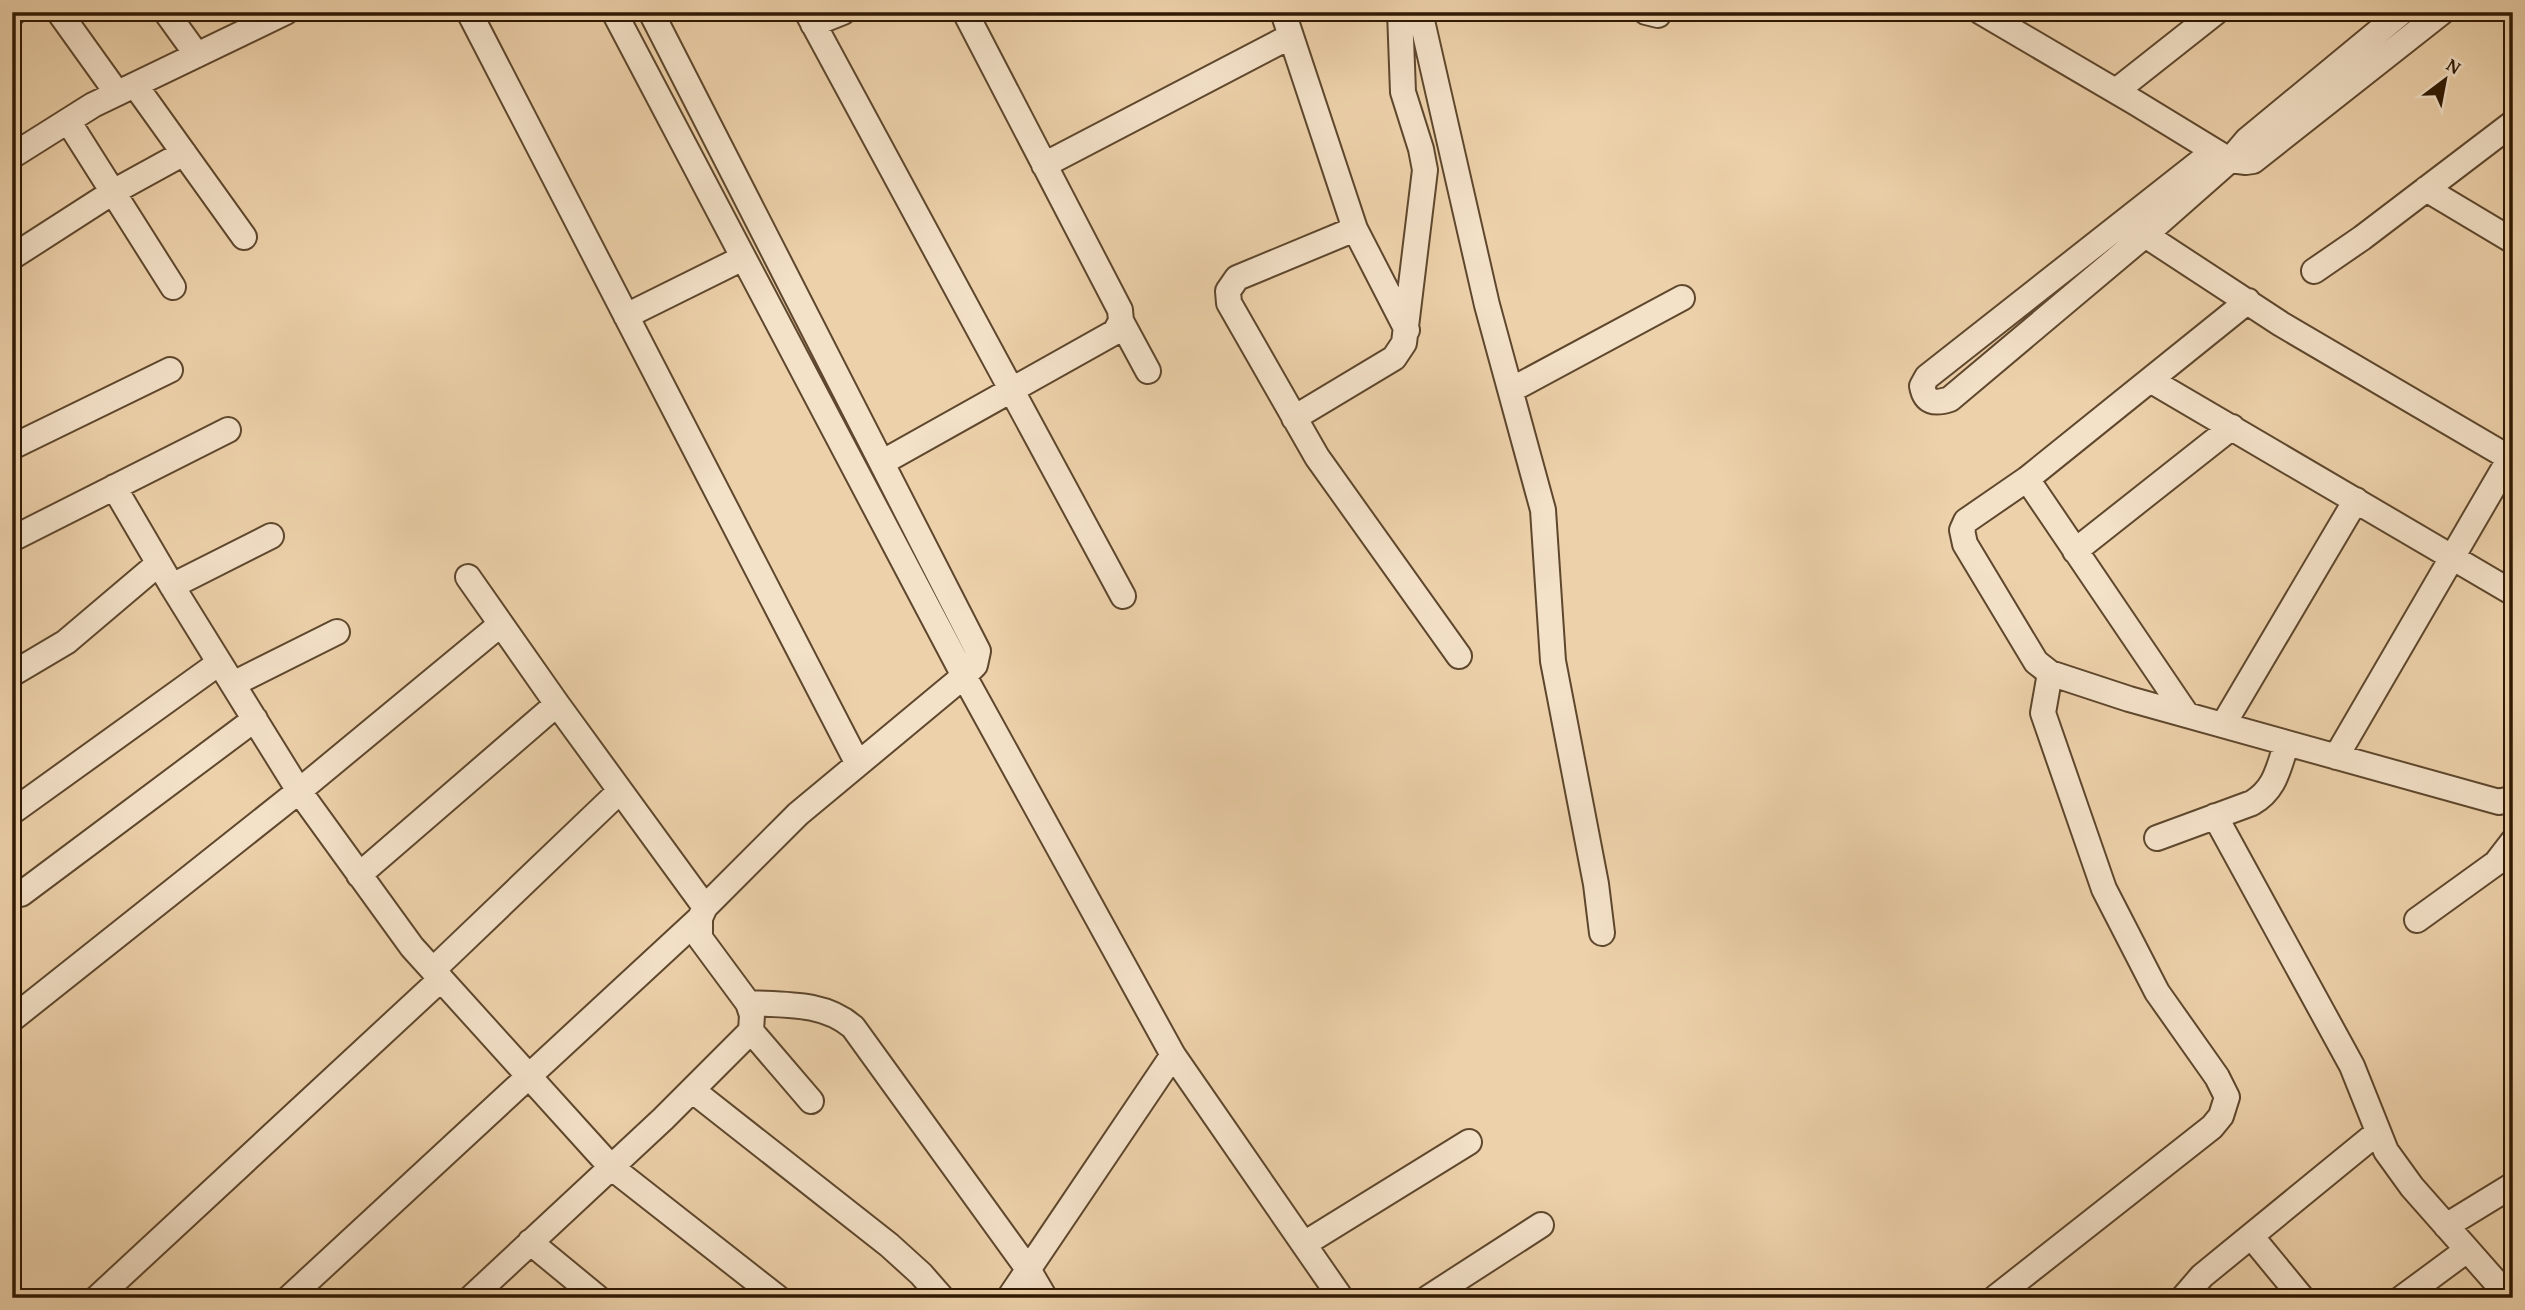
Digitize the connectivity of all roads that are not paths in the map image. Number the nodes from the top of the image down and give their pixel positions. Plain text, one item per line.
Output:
1 (59, 12) edge
2 (166, 12) edge
3 (286, 12) edge
4 (469, 12) edge
5 (614, 12) edge
6 (651, 12) edge
7 (843, 12) edge
8 (965, 12) edge
9 (1283, 12) edge
10 (1400, 12) edge
11 (1420, 12) edge
12 (1981, 12) edge
13 (2216, 12) edge
14 (2402, 12) edge
15 (2442, 12) edge
16 (810, 18) edge
17 (1291, 36) junction
18 (197, 55) junction
19 (126, 89) junction
20 (2116, 91) junction
21 (68, 121) junction
22 (2513, 123) edge
23 (184, 153) junction
24 (12, 156) edge
25 (2222, 156) junction
26 (1044, 165) junction
27 (730, 166) junction
28 (701, 177) junction
29 (2426, 190) junction
30 (114, 192) junction
31 (2124, 221) junction
32 (1355, 229) junction
33 (2145, 236) junction
34 (244, 237) dead end
35 (2513, 241) edge
36 (12, 257) edge
37 (743, 258) junction
38 (2314, 271) dead end
39 (173, 287) dead end
40 (1682, 298) dead end
41 (2248, 302) junction
42 (626, 316) junction
43 (1121, 321) junction
44 (1407, 331) junction
45 (170, 370) dead end
46 (1148, 371) dead end
47 (2150, 380) junction
48 (1511, 390) junction
49 (1012, 391) junction
50 (1294, 418) junction
51 (2232, 427) junction
52 (228, 430) dead end
53 (12, 447) edge
54 (2511, 459) edge
55 (883, 462) junction
56 (2027, 479) junction
57 (114, 487) junction
58 (2356, 500) junction
59 (271, 536) dead end
60 (12, 539) edge
61 (2074, 551) junction
62 (2452, 557) junction
63 (158, 564) junction
64 (468, 577) dead end
65 (172, 586) junction
66 (2513, 593) edge
67 (1123, 596) dead end
68 (501, 624) junction
69 (337, 632) dead end
70 (1459, 656) dead end
71 (219, 663) junction
72 (2050, 673) junction
73 (12, 674) edge
74 (964, 676) junction
75 (233, 684) junction
76 (557, 704) junction
77 (2187, 715) junction
78 (254, 719) junction
79 (2223, 725) junction
80 (2287, 743) junction
81 (2336, 757) junction
82 (858, 764) junction
83 (299, 791) junction
84 (620, 791) junction
85 (2513, 798) edge
86 (12, 812) edge
87 (2215, 817) junction
88 (2157, 838) dead end
89 (2513, 841) edge
90 (359, 875) junction
91 (21, 894) dead end
92 (702, 912) junction
93 (2417, 920) dead end
94 (1602, 933) dead end
95 (437, 975) junction
96 (748, 1003) junction
97 (12, 1019) edge
98 (751, 1031) junction
99 (1173, 1055) junction
100 (529, 1076) junction
101 (692, 1090) junction
102 (811, 1101) dead end
103 (2378, 1132) junction
104 (1469, 1142) dead end
105 (611, 1167) junction
106 (2513, 1185) edge
107 (1541, 1225) dead end
108 (2446, 1226) junction
109 (2251, 1236) junction
110 (530, 1242) junction
111 (1304, 1244) junction
112 (2467, 1250) junction
113 (1028, 1269) junction
114 (97, 1298) edge
115 (289, 1298) edge
116 (471, 1298) edge
117 (597, 1298) edge
118 (778, 1298) edge
119 (942, 1298) edge
120 (1009, 1298) edge
121 (1045, 1298) edge
122 (1341, 1298) edge
123 (1428, 1298) edge
124 (1995, 1298) edge
125 (2183, 1298) edge
126 (2302, 1298) edge
127 (2402, 1298) edge
128 (2510, 1298) edge

1 - 19 street
2 - 18 street
3 - 18 street
4 - 42 street
5 - 28 street
6 - 27 street
7 - 16 street
8 - 26 street
9 - 17 street
10 - 44 street
11 - 48 street
12 - 20 street
13 - 20 street
14 - 25 street
15 - 25 street
16 - 49 street
17 - 26 street
17 - 32 street
18 - 19 street
19 - 21 street
19 - 23 street
20 - 25 street
21 - 24 street
21 - 30 street
22 - 29 street
23 - 30 street
23 - 34 street
25 - 31 street
25 - 33 street
26 - 43 street
27 - 28 street
27 - 55 street
28 - 37 street
29 - 35 street
29 - 38 street
30 - 36 street
30 - 39 street
31 - 33 street
31 - 33 street
32 - 44 street
32 - 50 street
33 - 41 street
37 - 42 street
37 - 74 street
40 - 48 street
41 - 47 street
41 - 54 street
42 - 82 street
43 - 46 street
43 - 49 street
44 - 50 street
45 - 53 street
47 - 51 street
47 - 56 street
48 - 94 street
49 - 55 street
49 - 67 street
50 - 70 street
51 - 58 street
51 - 61 street
52 - 57 street
54 - 62 street
55 - 74 street
56 - 61 street
56 - 72 street
57 - 60 street
57 - 63 street
58 - 62 street
58 - 79 street
59 - 65 street
61 - 77 street
62 - 66 street
62 - 81 street
63 - 65 street
63 - 73 street
64 - 68 street
65 - 71 street
68 - 76 street
68 - 83 street
69 - 75 street
71 - 75 street
71 - 86 street
72 - 77 street
72 - 124 street
74 - 82 street
74 - 99 street
75 - 78 street
76 - 84 street
76 - 90 street
77 - 79 street
78 - 83 street
78 - 91 street
79 - 80 street
80 - 81 street
80 - 87 street
81 - 85 street
82 - 92 street
83 - 90 street
83 - 97 street
84 - 92 street
84 - 95 street
87 - 88 street
87 - 103 street
89 - 93 street
90 - 95 street
92 - 96 street
92 - 100 street
95 - 100 street
95 - 114 street
96 - 98 street
96 - 113 street
98 - 101 street
98 - 102 street
99 - 111 street
99 - 113 street
100 - 105 street
100 - 115 street
101 - 105 street
101 - 119 street
103 - 108 street
103 - 109 street
104 - 111 street
105 - 110 street
105 - 118 street
106 - 108 street
107 - 123 street
108 - 112 street
109 - 125 street
109 - 126 street
110 - 116 street
110 - 117 street
111 - 122 street
112 - 127 street
112 - 128 street
113 - 120 street
113 - 121 street

